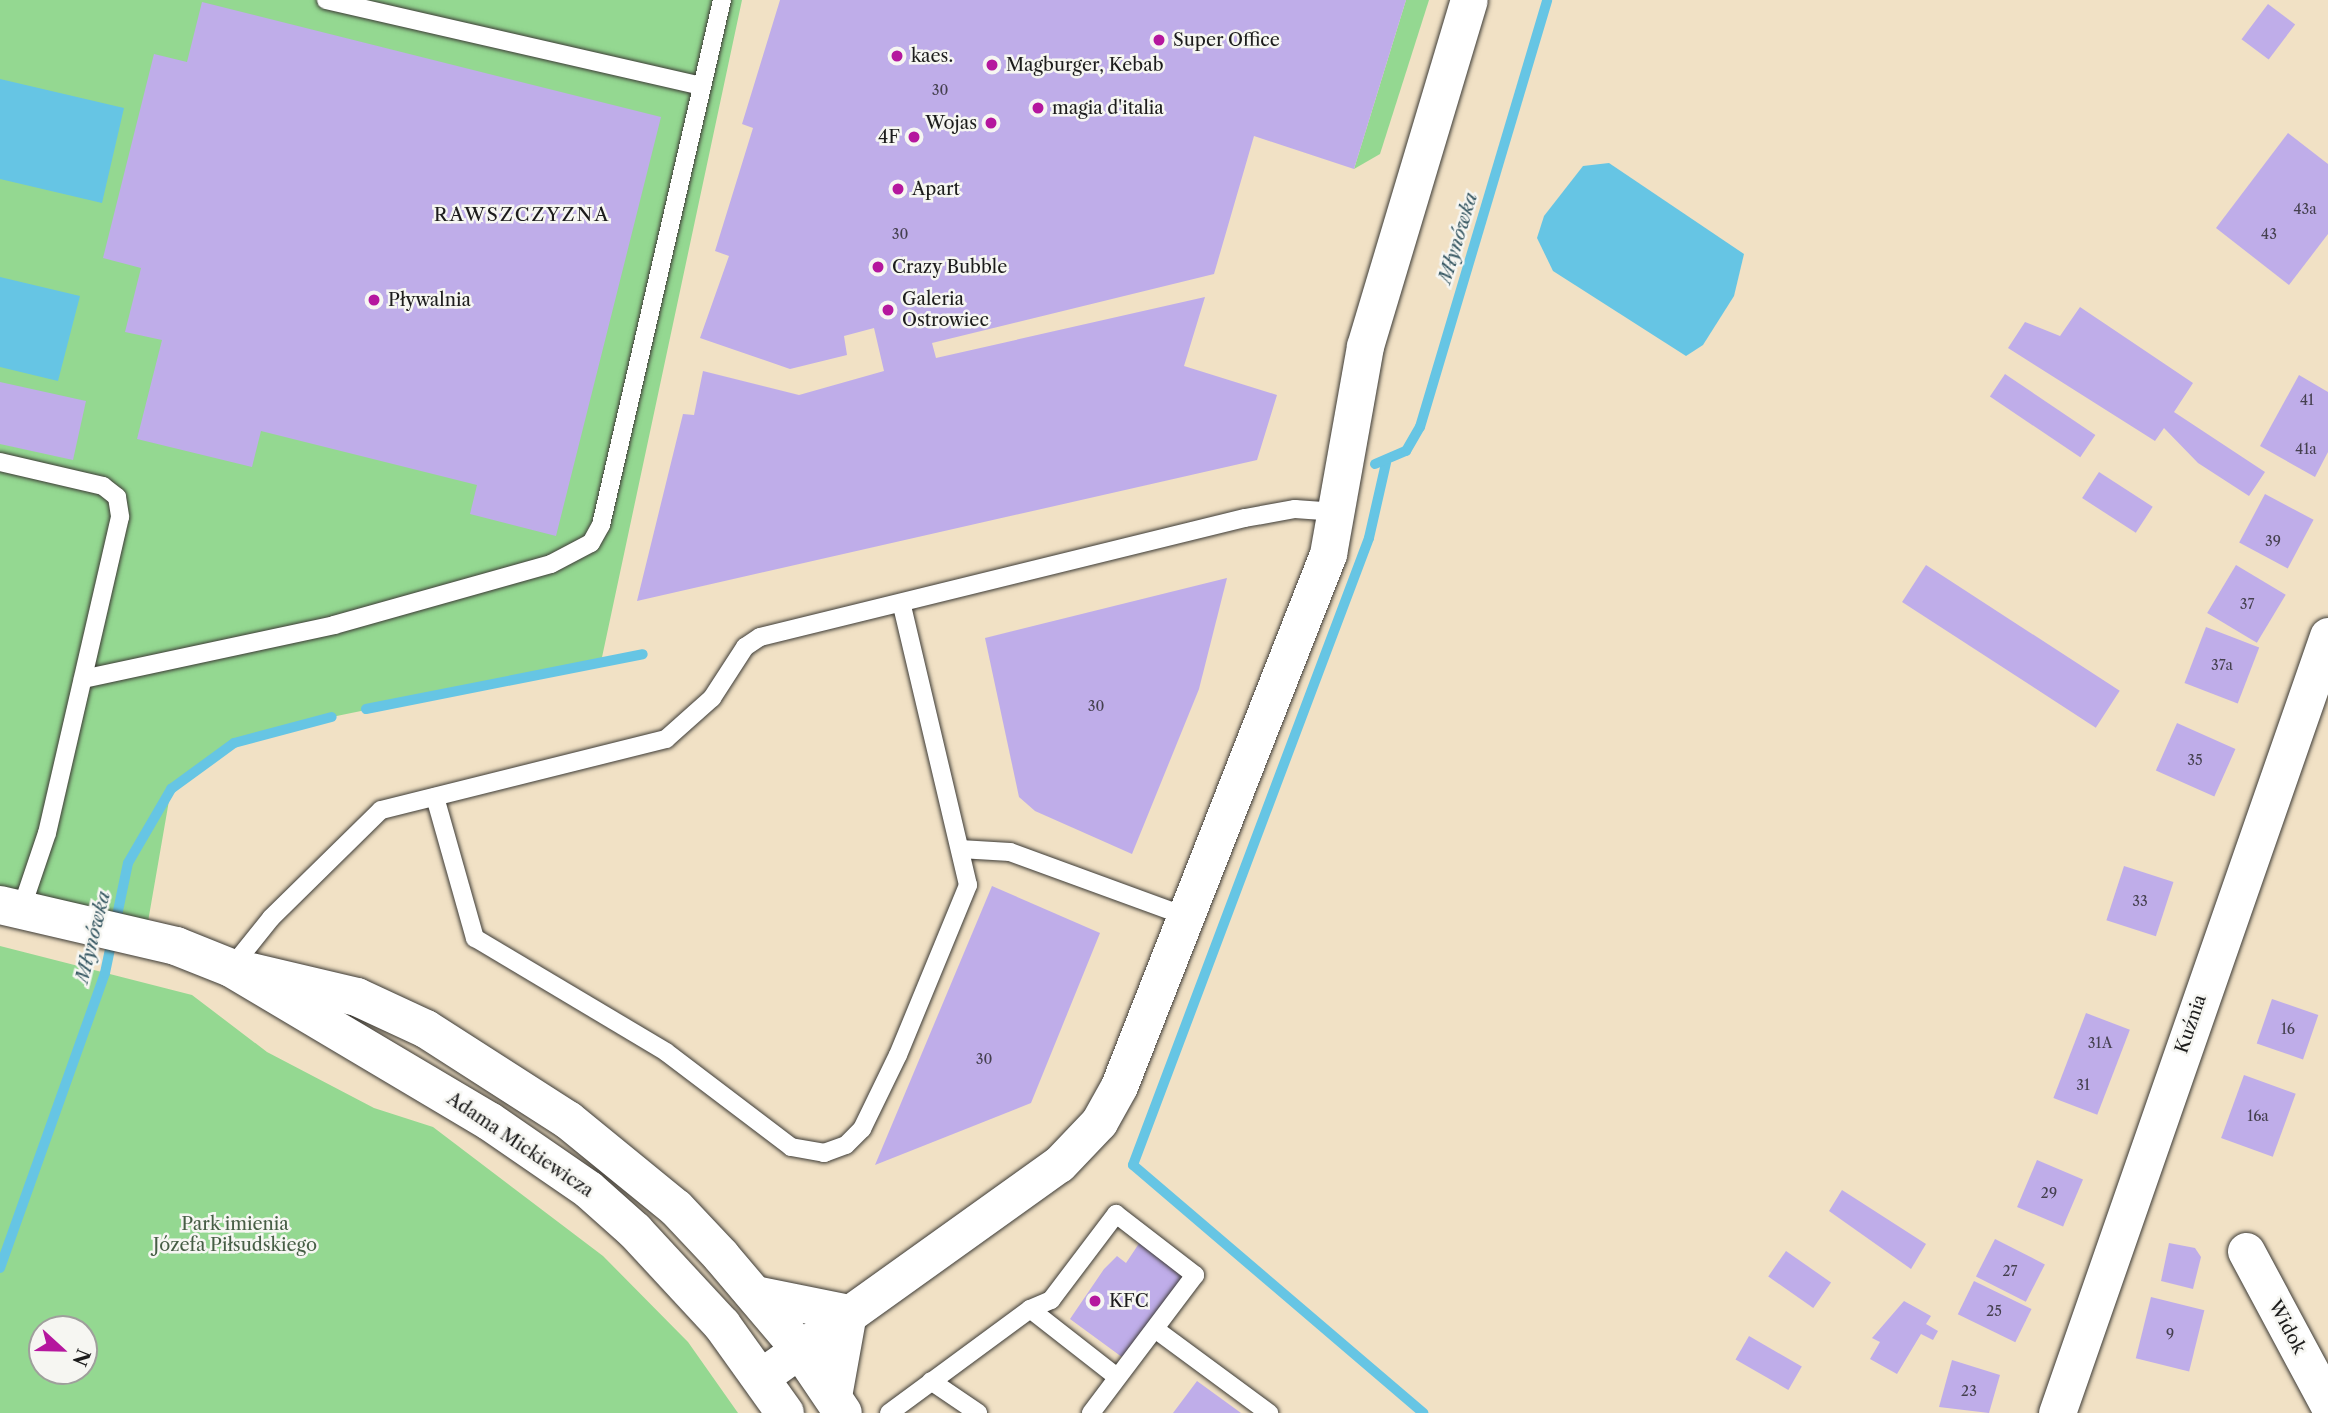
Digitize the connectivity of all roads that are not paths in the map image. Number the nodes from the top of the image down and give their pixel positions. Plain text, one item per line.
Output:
1 (326, 0) edge
2 (722, 0) edge
3 (1469, 0) edge
4 (698, 85) junction
5 (0, 462) edge
6 (1336, 512) junction
7 (902, 606) junction
8 (2328, 636) edge
9 (83, 679) junction
10 (435, 797) junction
11 (960, 849) junction
12 (10, 908) edge
13 (1185, 916) junction
14 (231, 968) junction
15 (2245, 1251) dead end
16 (754, 1294) junction
17 (1030, 1309) junction
18 (848, 1312) junction
19 (1155, 1329) junction
20 (799, 1348) junction
21 (761, 1377) junction
22 (1117, 1377) junction
23 (931, 1381) junction
24 (838, 1404) edge
25 (2328, 1404) edge
26 (785, 1413) edge
27 (889, 1413) edge
28 (978, 1413) edge
29 (1091, 1413) edge
30 (1269, 1413) edge
31 (2057, 1413) edge

1 - 4 lane
2 - 4 lane
3 - 6 street
4 - 9 lane
5 - 9 lane
6 - 7 lane
6 - 13 street
7 - 10 lane
7 - 11 lane
8 - 31 street, Kuźnia
9 - 12 lane
10 - 11 lane
10 - 14 lane
11 - 13 lane
12 - 14 street, Adama Mickiewicza
13 - 18 street
14 - 16 street, Adama Mickiewicza
14 - 21 street, Adama Mickiewicza
15 - 25 street, Widok
16 - 18 street
16 - 20 street, Adama Mickiewicza
17 - 19 lane
17 - 22 lane
17 - 23 lane
18 - 20 street
18 - 24 street
19 - 22 lane
19 - 30 lane
20 - 21 street
20 - 24 street, Adama Mickiewicza
21 - 26 street, Adama Mickiewicza
22 - 29 lane
23 - 27 lane
23 - 28 lane

